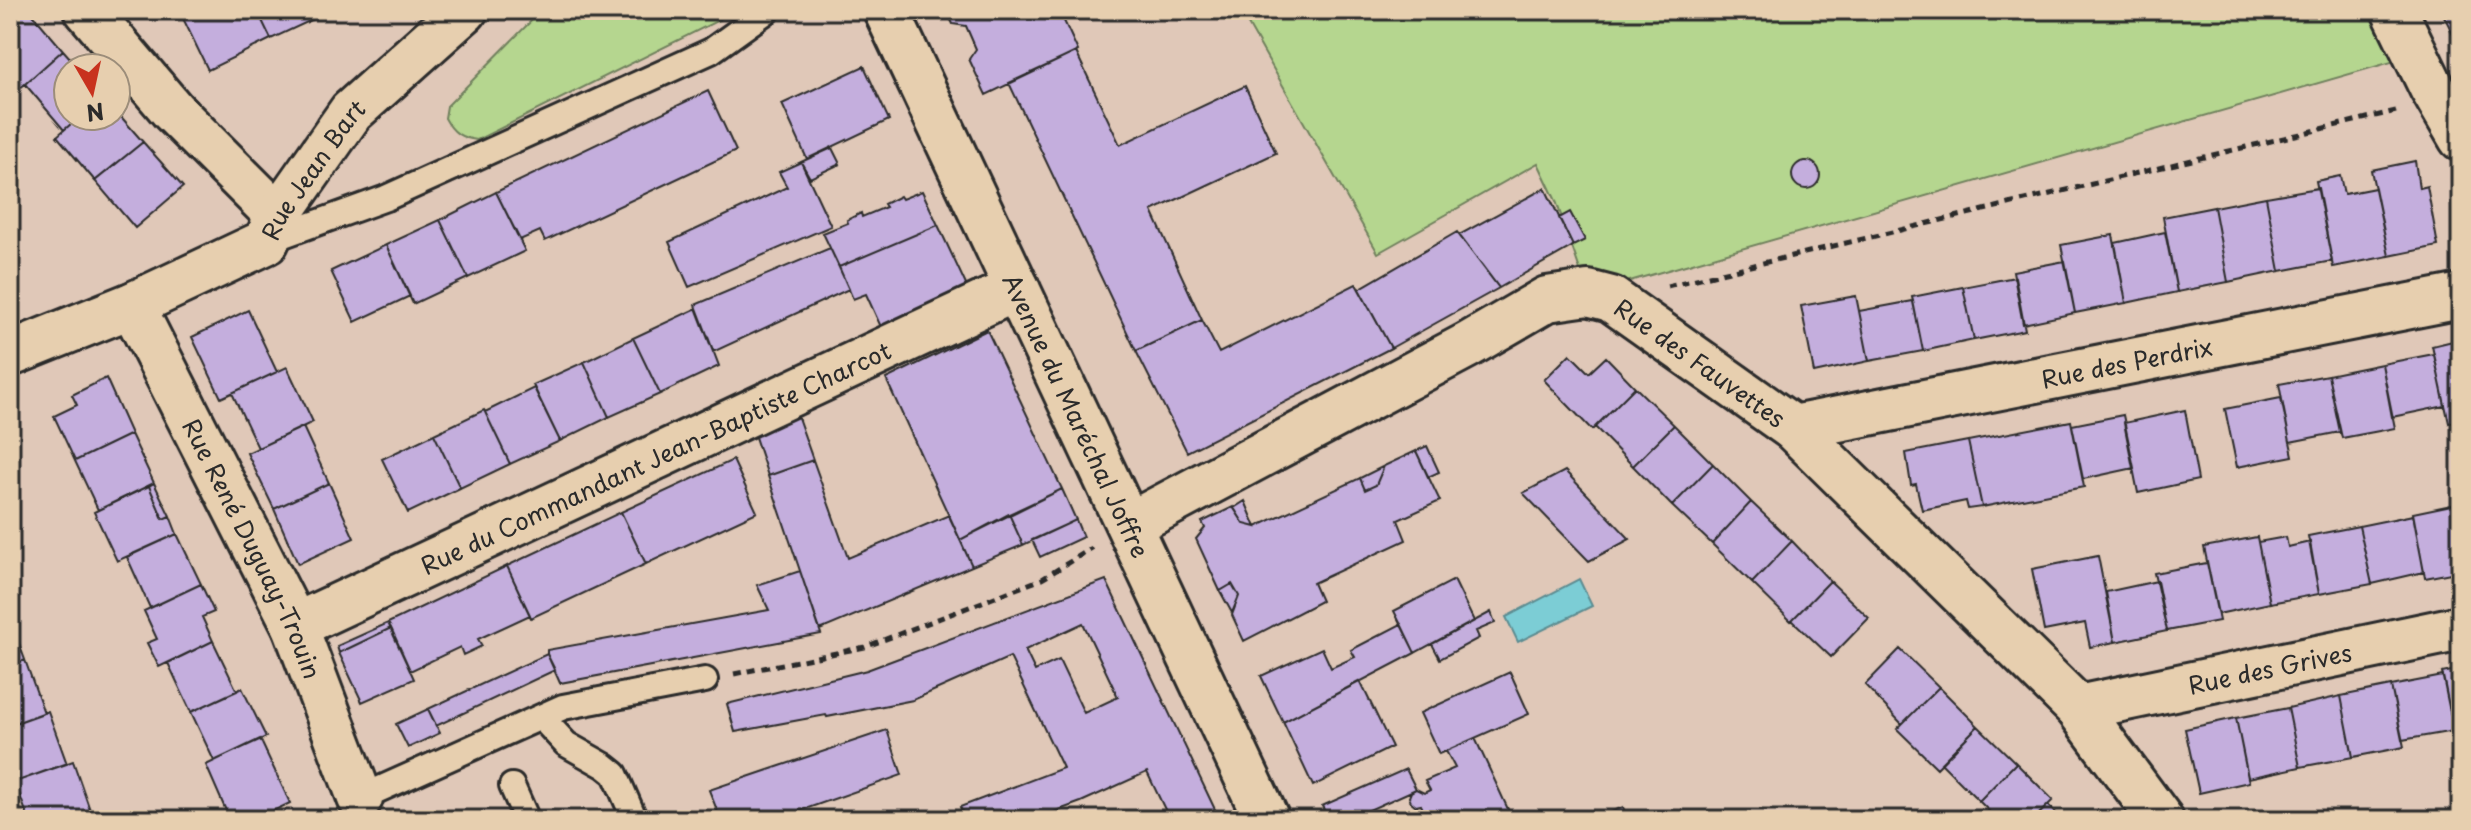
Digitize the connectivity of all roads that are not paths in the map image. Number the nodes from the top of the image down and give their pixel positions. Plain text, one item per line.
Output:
1 (87, 10) edge
2 (465, 10) edge
3 (768, 10) edge
4 (886, 10) edge
5 (2394, 10) edge
6 (2461, 138) edge
7 (272, 229) junction
8 (1017, 288) junction
9 (2461, 296) edge
10 (132, 305) junction
11 (10, 354) edge
12 (1793, 428) junction
13 (1129, 525) junction
14 (295, 626) junction
15 (2461, 628) edge
16 (705, 680) road end
17 (2078, 708) junction
18 (541, 717) junction
19 (512, 786) dead end
20 (360, 798) joint
21 (527, 820) edge
22 (635, 820) edge
23 (1267, 820) edge
24 (2161, 820) edge

1 - 7 street
2 - 7 street, Rue Jean Bart
3 - 7 lane
4 - 8 street, Avenue du Maréchal Joffre
5 - 6 street
7 - 10 street, Rue Jean Bart
8 - 13 street, Avenue du Maréchal Joffre
8 - 14 street, Rue du Commandant Jean-Baptiste Charcot
9 - 12 street, Rue des Perdrix
10 - 11 street, Rue Jean Bart
10 - 14 street, Rue René Duguay-Trouin
12 - 13 street, Rue des Fauvettes
12 - 17 street, Rue des Fauvettes
13 - 23 street, Avenue du Maréchal Joffre
14 - 20 street, Rue René Duguay-Trouin
15 - 17 street, Rue des Grives
16 - 18 lane
17 - 24 street, Rue des Fauvettes
18 - 20 lane
18 - 22 lane
19 - 21 lane

